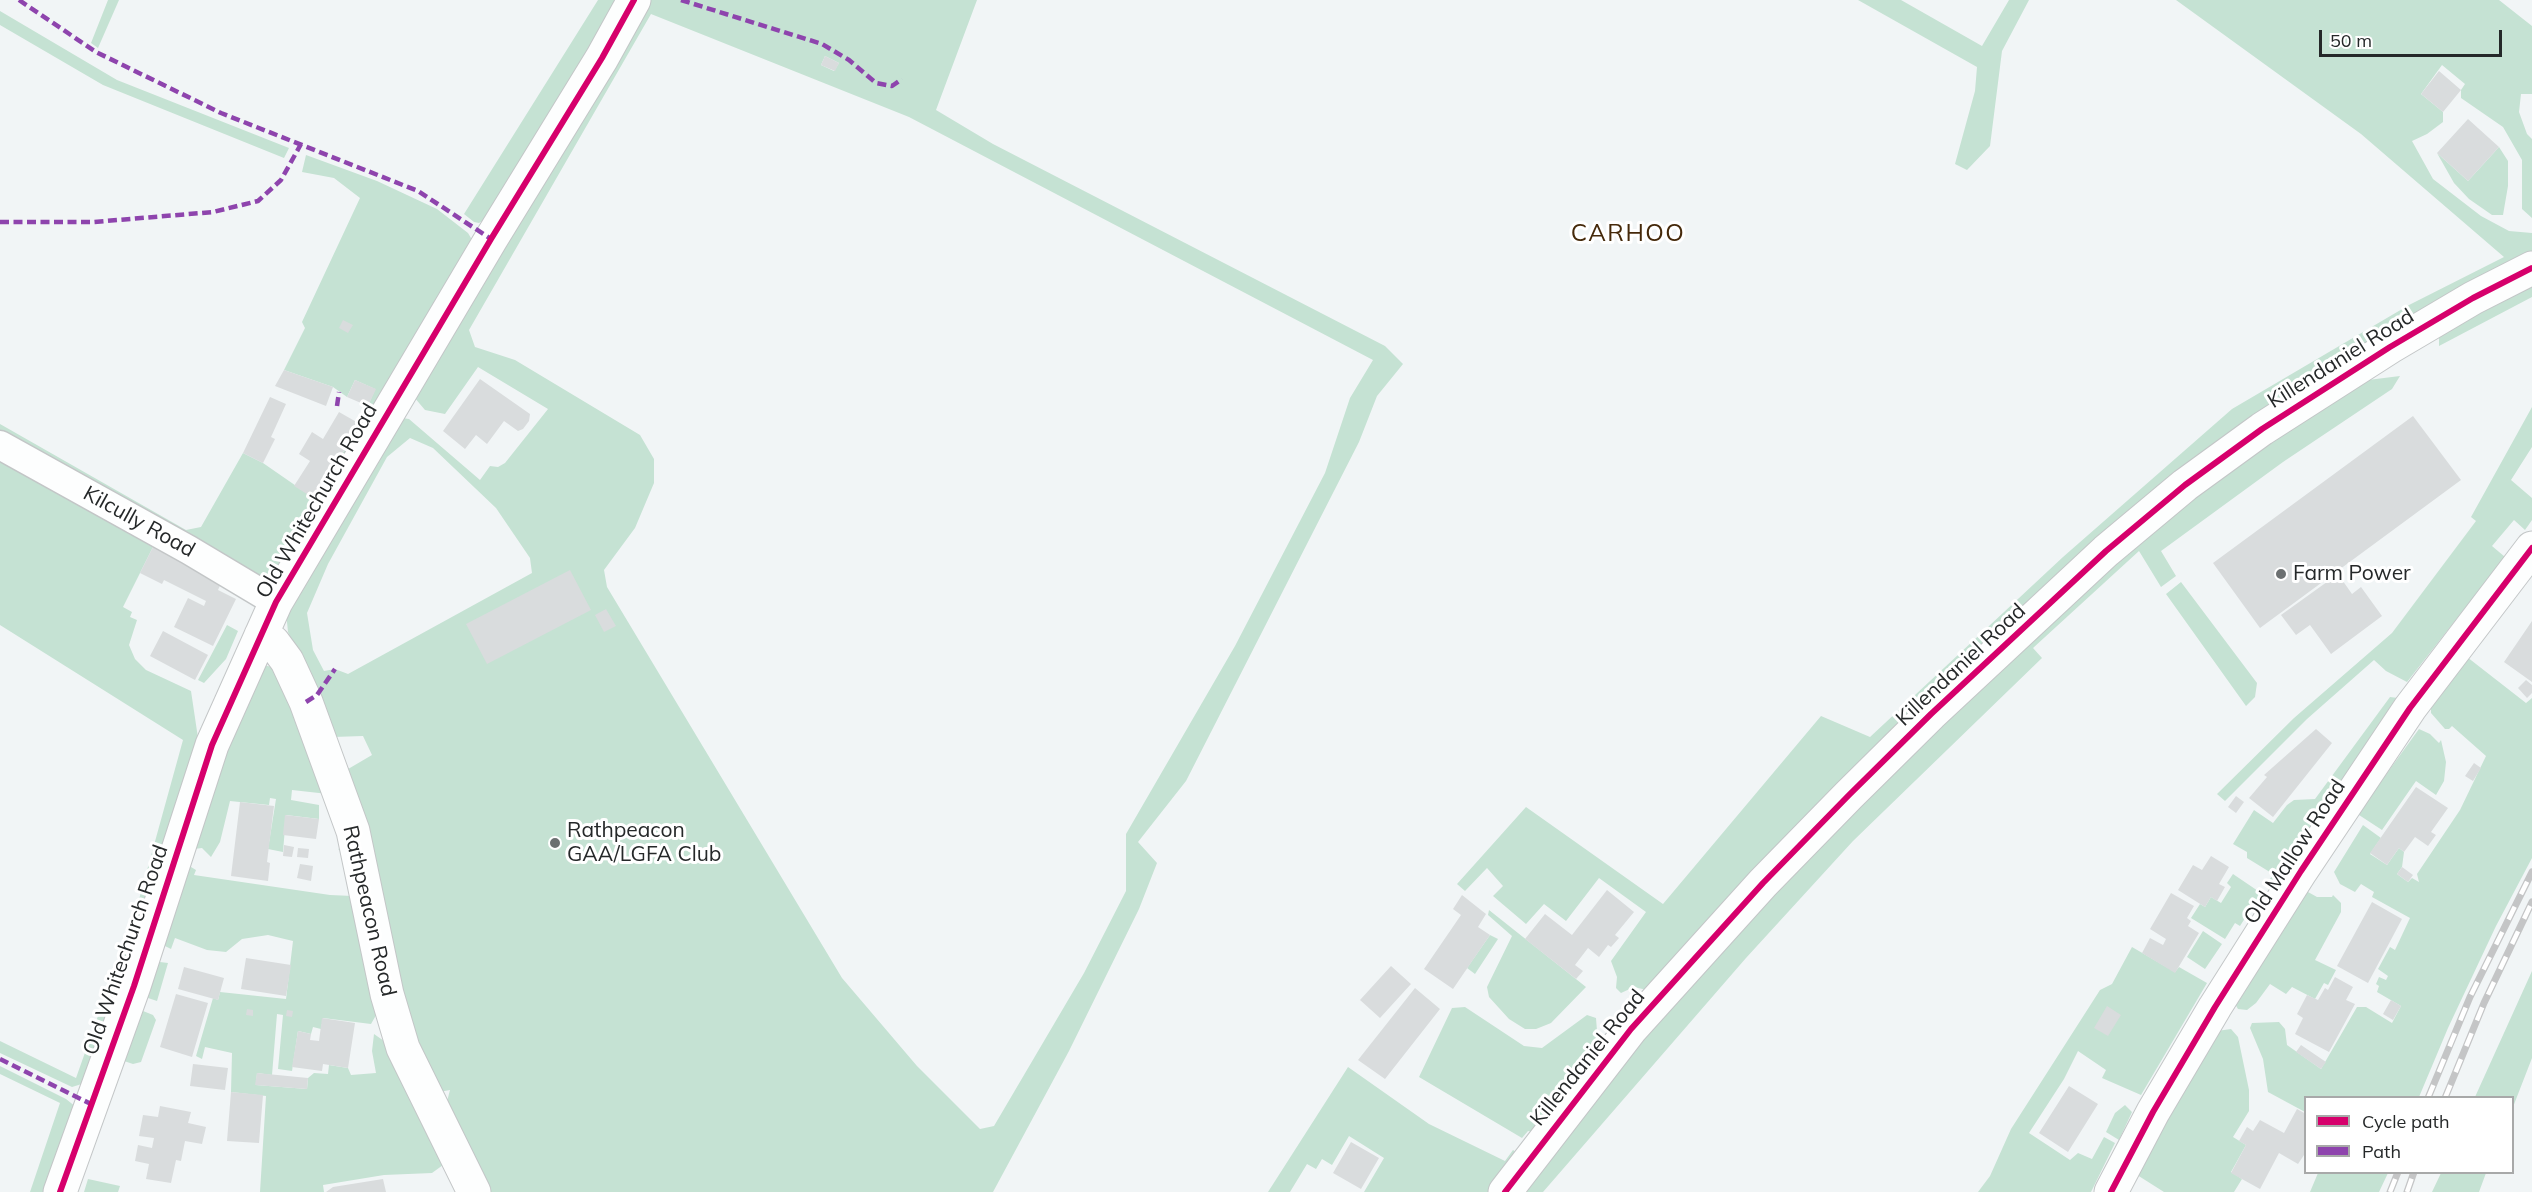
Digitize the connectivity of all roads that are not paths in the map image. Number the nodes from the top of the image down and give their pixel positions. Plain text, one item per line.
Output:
1 (634, 0) edge
2 (2532, 268) edge
3 (0, 445) edge
4 (2532, 548) edge
5 (276, 602) junction
6 (261, 635) junction
7 (60, 1192) edge
8 (474, 1192) edge
9 (1505, 1192) edge
10 (2111, 1192) edge

1 - 5 street, Old Whitechurch Road
2 - 9 street, Killendaniel Road
3 - 5 street, Kilcully Road
4 - 10 street, Old Mallow Road
5 - 6 street, Old Whitechurch Road
6 - 7 street, Old Whitechurch Road
6 - 8 street, Rathpeacon Road

